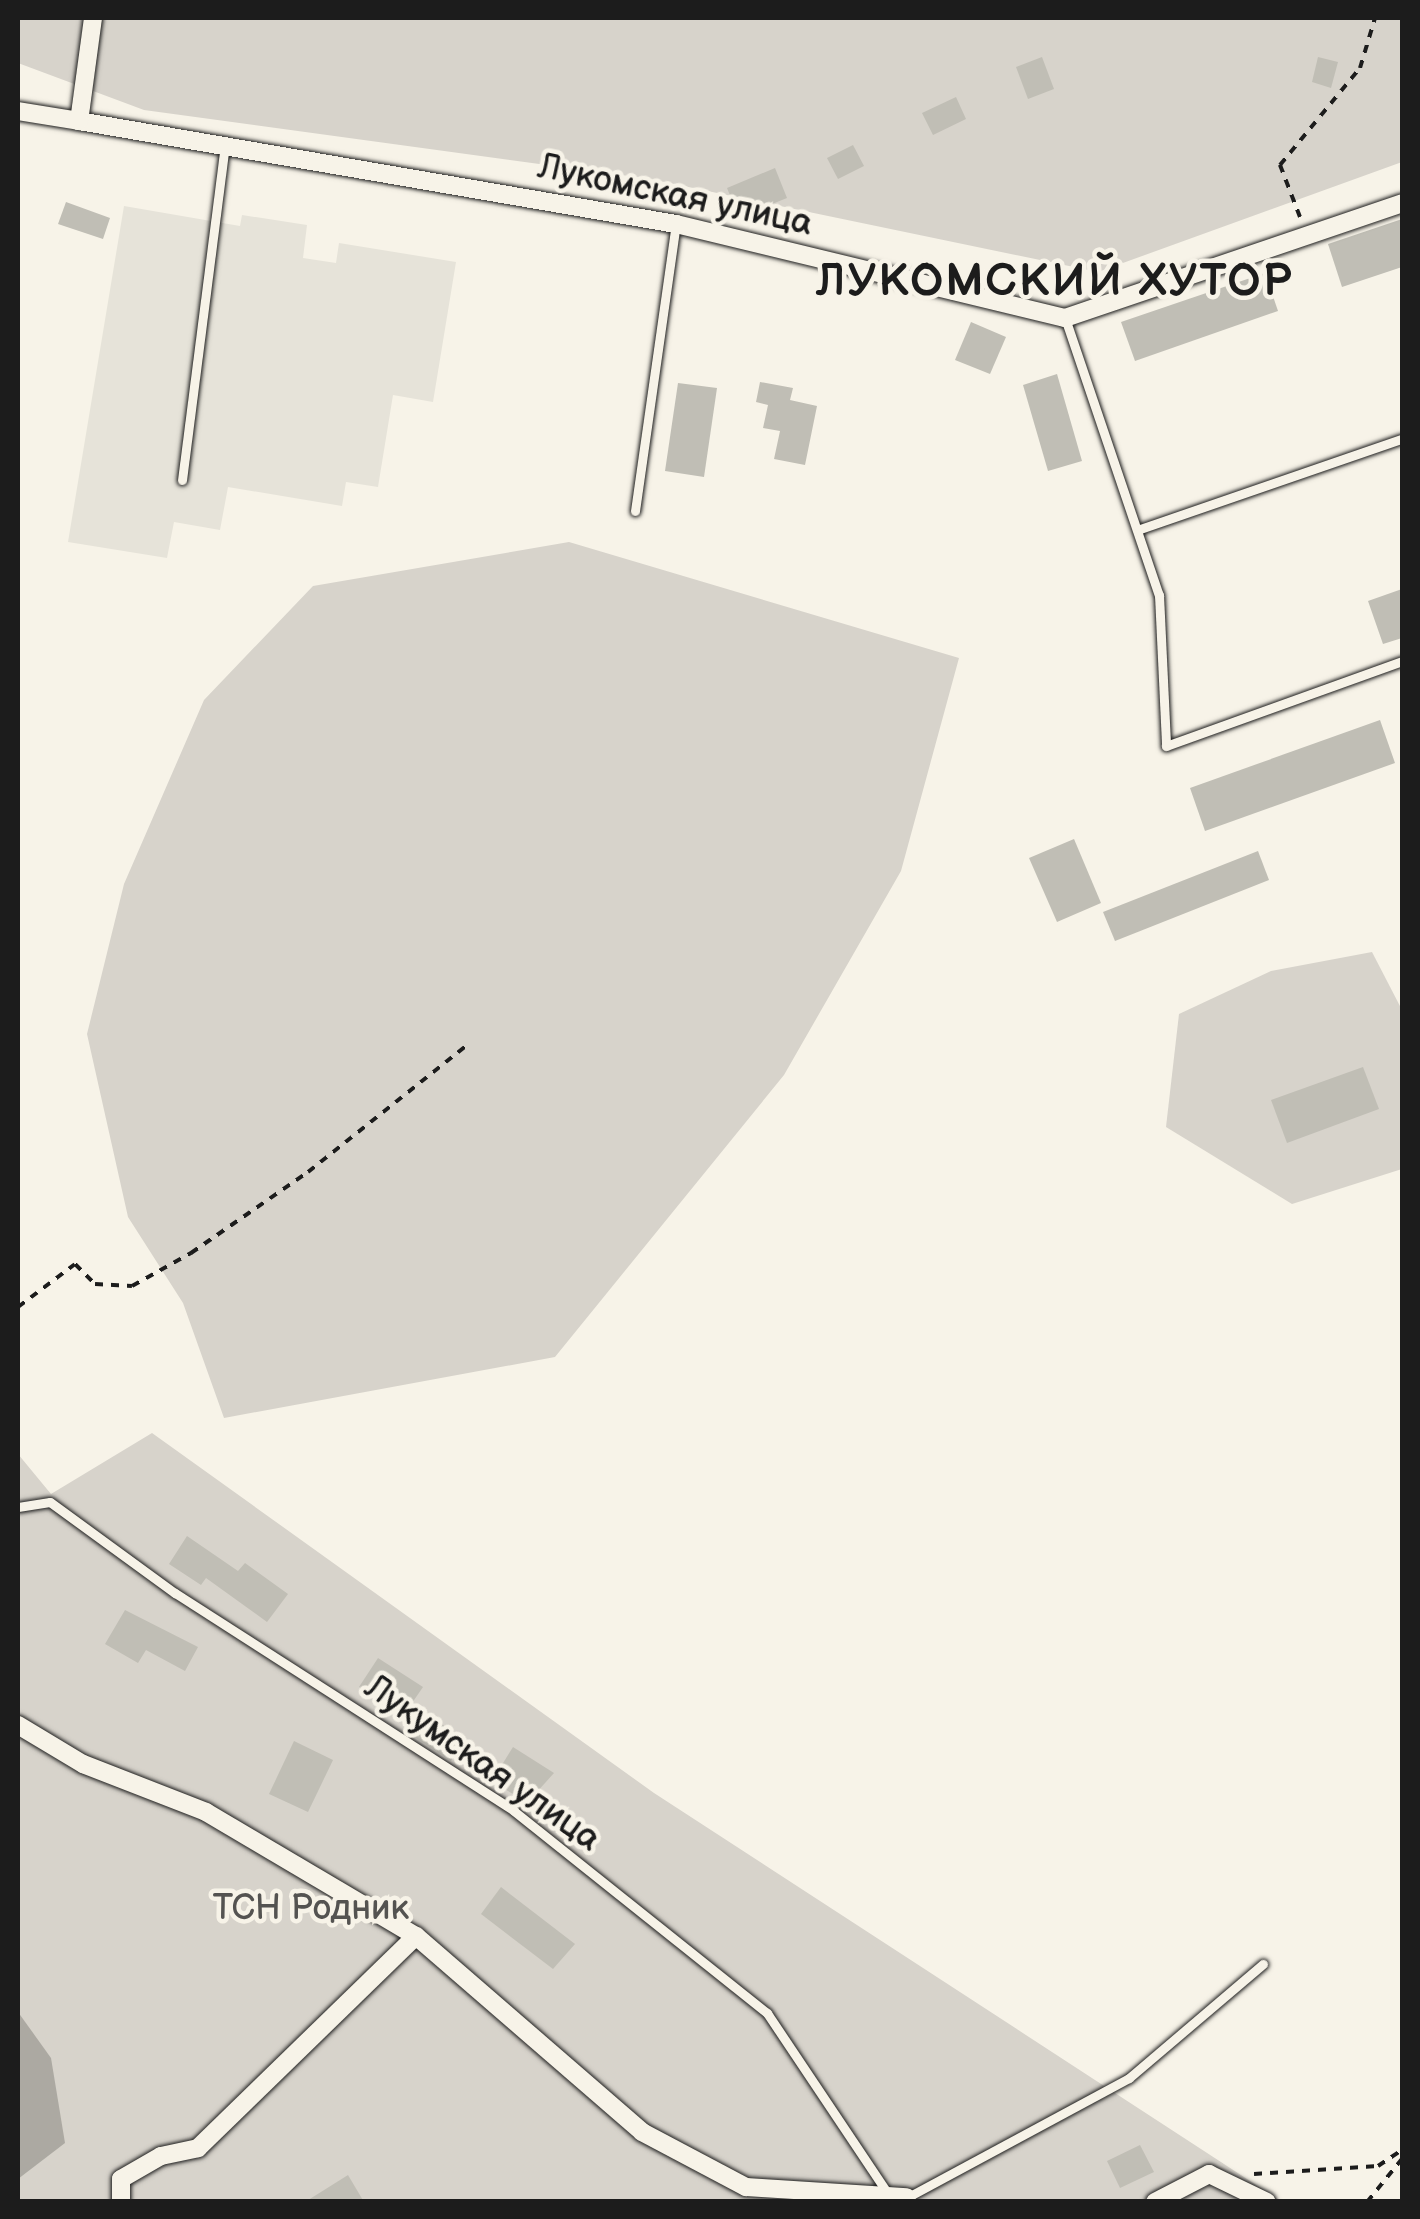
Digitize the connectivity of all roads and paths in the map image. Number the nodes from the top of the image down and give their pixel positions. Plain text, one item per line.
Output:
1 (93, 18) edge
2 (1375, 18) edge
3 (18, 111) edge
4 (79, 121) junction
5 (224, 146) junction
6 (1402, 203) edge
7 (676, 224) junction
8 (1307, 236) junction
9 (1064, 318) junction
10 (1402, 439) edge
11 (182, 480) dead end
12 (634, 512) dead end
13 (1140, 529) junction
14 (1402, 660) edge
15 (466, 1046) dead end
16 (18, 1307) edge
17 (18, 1507) edge
18 (18, 1725) edge
19 (416, 1936) junction
20 (1263, 1964) dead end
21 (1402, 2150) edge
22 (1402, 2160) edge
23 (1248, 2174) dead end
24 (747, 2194) edge
25 (898, 2197) junction
26 (121, 2202) edge
27 (1155, 2202) edge
28 (1268, 2202) edge
29 (1367, 2202) edge

1 - 4 street
2 - 8 path
3 - 4 street, Лукомская улица
4 - 5 street, Лукомская улица
5 - 7 street, Лукомская улица
5 - 11 lane
6 - 8 street
7 - 9 street, Лукомская улица
7 - 12 lane
8 - 9 street
9 - 13 lane
10 - 13 lane
13 - 14 lane
15 - 16 path
17 - 25 lane, Лукумская улица
18 - 19 street
19 - 24 street
19 - 26 street
20 - 25 lane
21 - 23 path
22 - 29 path
24 - 25 street
27 - 28 street

